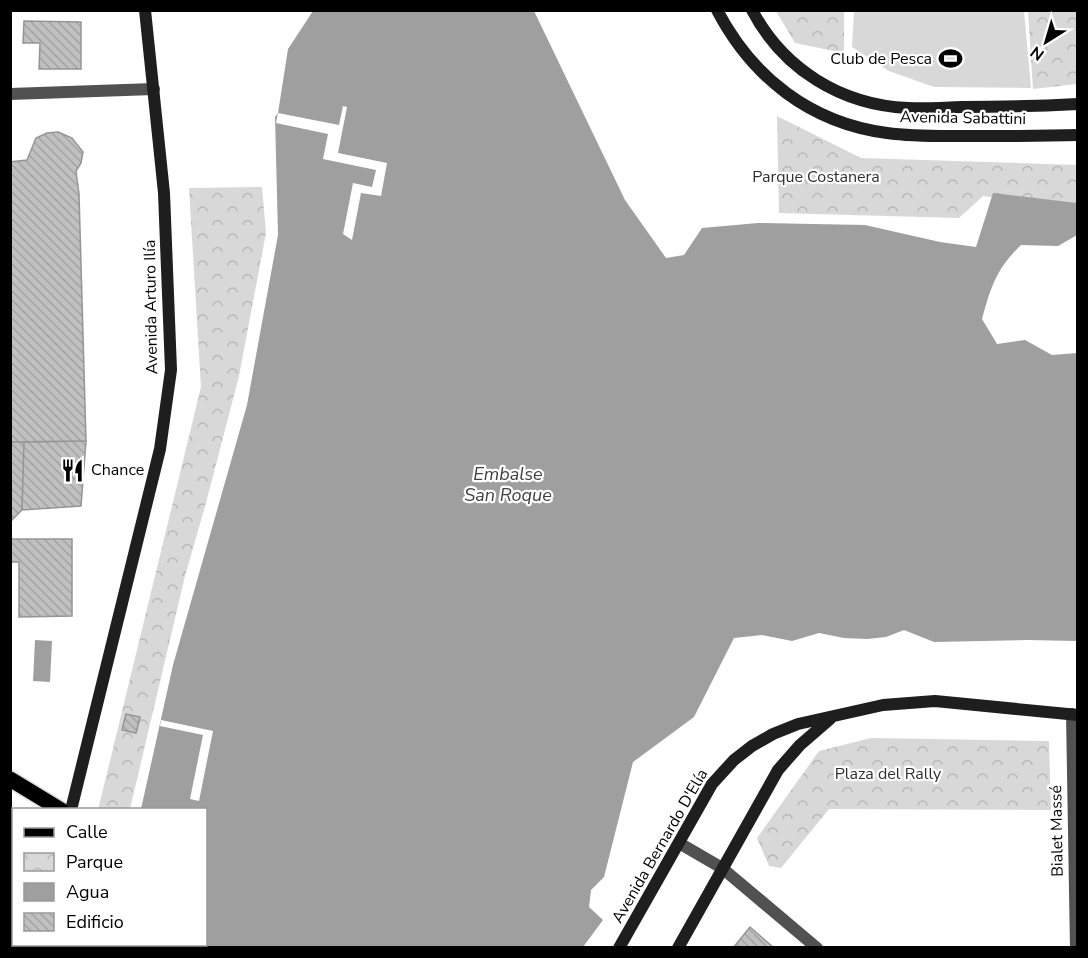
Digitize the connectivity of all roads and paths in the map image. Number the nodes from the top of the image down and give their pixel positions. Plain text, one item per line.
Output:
1 (145, 10) edge
2 (717, 10) edge
3 (752, 10) edge
4 (154, 89) junction
5 (10, 94) edge
6 (1077, 104) edge
7 (1077, 135) edge
8 (1075, 715) edge
9 (831, 718) junction
10 (10, 779) edge
11 (58, 808) edge
12 (71, 808) edge
13 (679, 843) junction
14 (722, 868) junction
15 (619, 948) edge
16 (678, 948) edge
17 (817, 948) edge
18 (1076, 948) edge

1 - 4 main road, Avenida Arturo Ilía
2 - 7 main road, Avenida Sabattini
3 - 6 main road, Avenida Sabattini
4 - 5 street
4 - 12 main road, Avenida Arturo Ilía
8 - 9 main road, Avenida Bernardo D'Elía
8 - 18 street, Bialet Massé
9 - 13 main road, Avenida Bernardo D'Elía
9 - 14 main road
10 - 11 main road
13 - 14 street
13 - 15 main road, Avenida Bernardo D'Elía
14 - 16 main road
14 - 17 street

